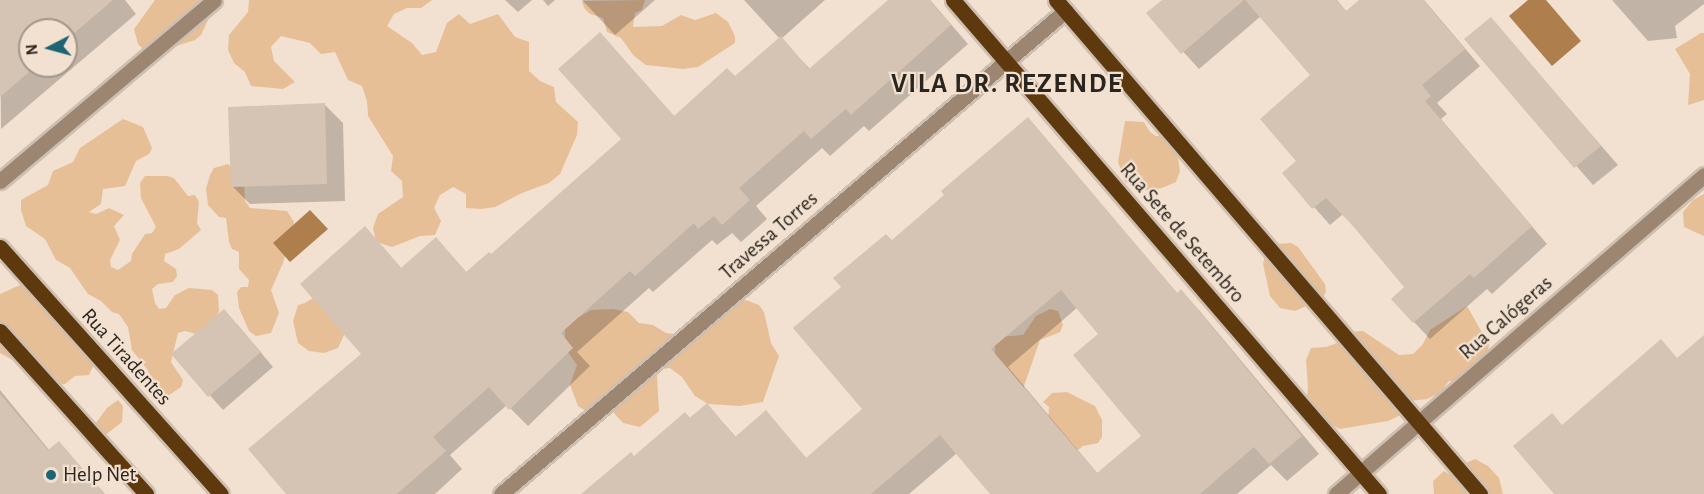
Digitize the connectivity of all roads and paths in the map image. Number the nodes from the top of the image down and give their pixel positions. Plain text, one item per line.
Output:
1 (214, 0) edge
2 (953, 0) edge
3 (1060, 5) edge
4 (1006, 61) junction
5 (1704, 175) edge
6 (0, 181) edge
7 (0, 247) edge
8 (0, 331) edge
9 (1418, 421) junction
10 (1360, 473) junction
11 (146, 494) edge
12 (221, 494) edge
13 (501, 494) edge
14 (1336, 494) edge
15 (1378, 494) edge
16 (1480, 494) edge

1 - 6 street
2 - 4 main road, Rua Sete de Setembro
3 - 4 street, Travessa Torres
3 - 9 main road
4 - 10 main road, Rua Sete de Setembro
4 - 13 street, Travessa Torres
5 - 9 street, Rua Calógeras
7 - 12 main road, Rua Tiradentes
8 - 11 main road
9 - 10 street, Rua Calógeras
9 - 16 main road
10 - 14 street, Rua Calógeras
10 - 15 main road, Rua Sete de Setembro

